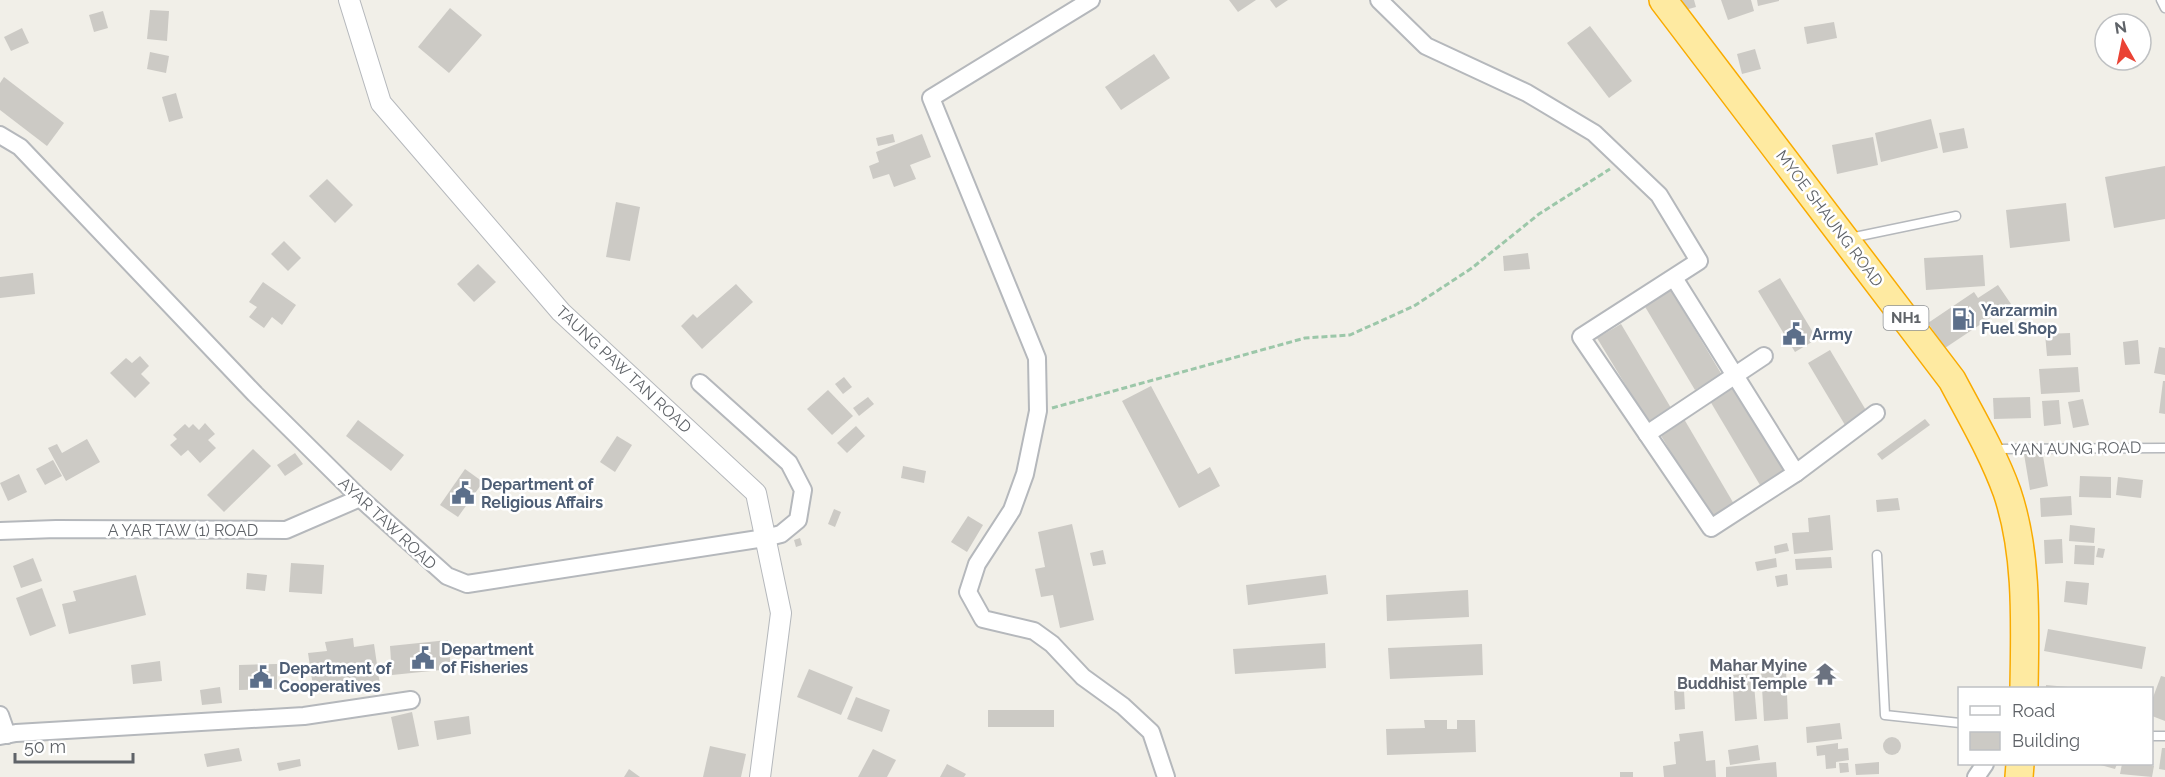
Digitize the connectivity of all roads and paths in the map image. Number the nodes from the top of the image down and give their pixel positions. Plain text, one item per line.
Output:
1 (349, 0) edge
2 (1091, 0) edge
3 (1378, 0) edge
4 (1663, 0) edge
5 (2161, 0) edge
6 (2165, 8) edge
7 (0, 135) edge
8 (1624, 161) junction
9 (1956, 216) dead end
10 (1846, 239) junction
11 (1674, 278) junction
12 (1764, 356) dead end
13 (1734, 375) junction
14 (700, 383) dead end
15 (1038, 411) junction
16 (1876, 413) dead end
17 (1647, 434) junction
18 (2165, 448) edge
19 (1988, 449) junction
20 (1796, 473) junction
21 (360, 498) junction
22 (0, 531) edge
23 (765, 538) junction
24 (1877, 555) dead end
25 (2024, 687) edge
26 (411, 700) dead end
27 (0, 715) edge
28 (1958, 723) edge
29 (4, 735) edge
30 (760, 777) edge
31 (1166, 777) edge

1 - 23 street, TAUNG PAW TAN ROAD
2 - 15 street
3 - 8 street
4 - 10 highway, MYOE SHAUNG ROAD / NH1
5 - 6 lane
7 - 21 street, AYAR TAW ROAD
8 - 11 street
8 - 15 path
9 - 10 lane
10 - 19 highway, MYOE SHAUNG ROAD / NH1
11 - 13 street
11 - 17 street
12 - 13 street
13 - 17 street
13 - 20 street
14 - 23 street, AYAR TAW ROAD
15 - 31 street
16 - 20 street
17 - 20 street
18 - 19 lane, YAN AUNG ROAD
19 - 25 highway, MYOE SHAUNG ROAD / NH1
21 - 22 street, A YAR TAW (1) ROAD
21 - 23 street, AYAR TAW ROAD
23 - 30 street, TAUNG PAW TAN ROAD
24 - 28 lane
26 - 29 street
27 - 29 street

